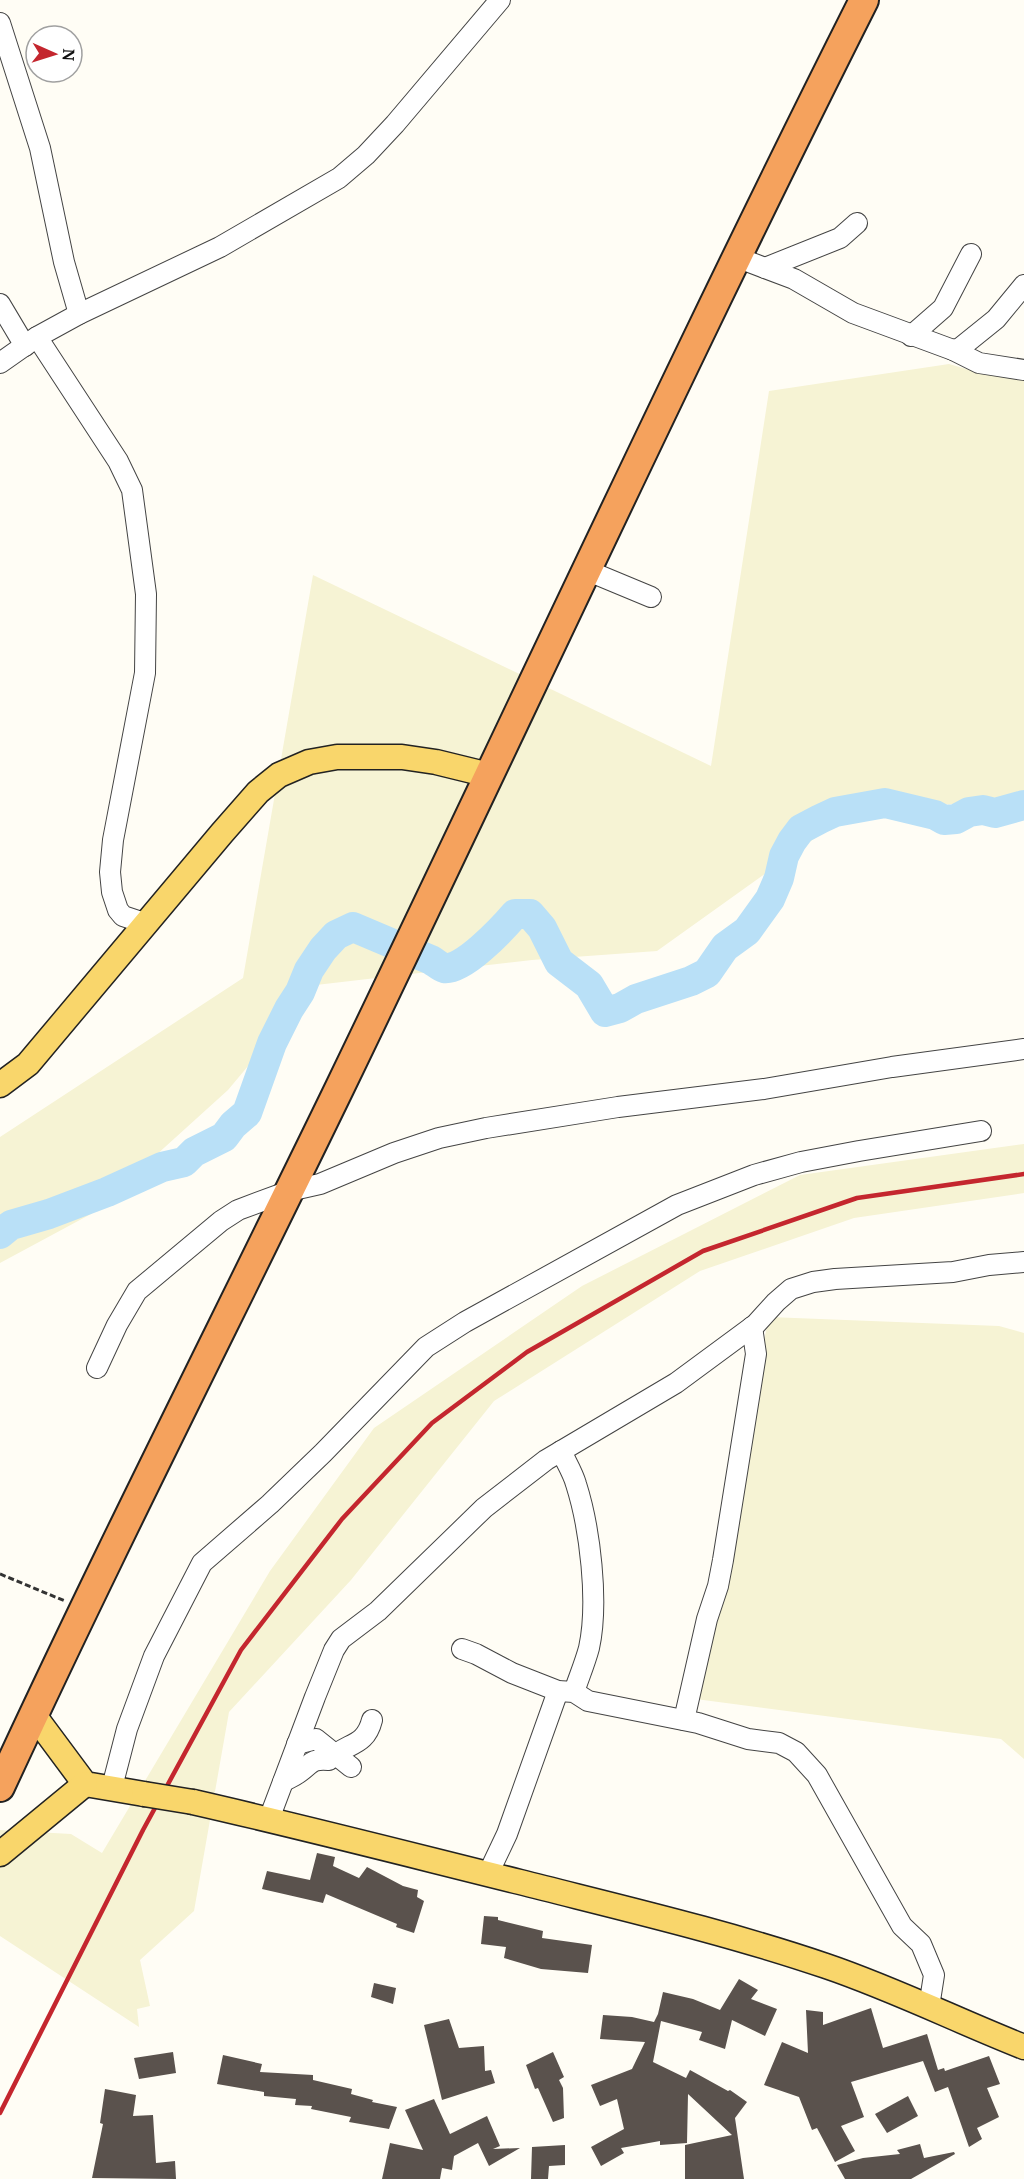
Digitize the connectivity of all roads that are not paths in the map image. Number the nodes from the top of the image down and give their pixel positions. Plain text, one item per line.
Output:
1 (500, 0) edge
2 (864, 0) edge
3 (0, 23) edge
4 (857, 223) dead end
5 (971, 254) dead end
6 (736, 257) junction
7 (765, 268) junction
8 (1024, 285) edge
9 (0, 304) edge
10 (79, 314) junction
11 (911, 336) junction
12 (31, 342) junction
13 (953, 350) junction
14 (0, 363) edge
15 (1024, 370) edge
16 (586, 570) junction
17 (651, 597) dead end
18 (489, 775) junction
19 (147, 924) junction
20 (1024, 1049) edge
21 (0, 1085) edge
22 (981, 1131) dead end
23 (289, 1191) junction
24 (1024, 1263) edge
25 (752, 1327) junction
26 (97, 1368) dead end
27 (561, 1451) junction
28 (462, 1649) dead end
29 (566, 1692) junction
30 (33, 1714) junction
31 (372, 1720) dead end
32 (684, 1720) junction
33 (297, 1744) junction
34 (335, 1753) junction
35 (351, 1767) dead end
36 (283, 1782) junction
37 (85, 1784) junction
38 (0, 1787) edge
39 (112, 1788) junction
40 (269, 1819) junction
41 (0, 1854) edge
42 (488, 1874) junction
43 (929, 2007) junction
44 (1024, 2047) edge

1 - 10 street
2 - 6 highway
3 - 10 street
4 - 7 street
5 - 11 street
6 - 7 street
6 - 16 highway
7 - 11 street
8 - 13 street
9 - 12 street
10 - 12 street
11 - 13 street
12 - 14 street
12 - 19 street
13 - 15 street
16 - 17 street
16 - 18 highway
18 - 19 main road
18 - 23 highway
19 - 21 main road
20 - 23 street
22 - 39 street
23 - 26 street
23 - 30 highway
24 - 25 street
25 - 27 street
25 - 32 street
27 - 29 street
27 - 33 street
28 - 29 street
29 - 32 street
29 - 42 street
30 - 37 main road
30 - 38 highway
31 - 34 street
32 - 43 street
33 - 34 street
33 - 36 street
34 - 35 street
34 - 36 street
36 - 40 street
37 - 39 main road
37 - 41 main road
39 - 40 main road, bridge
40 - 42 main road
42 - 43 main road
43 - 44 main road

